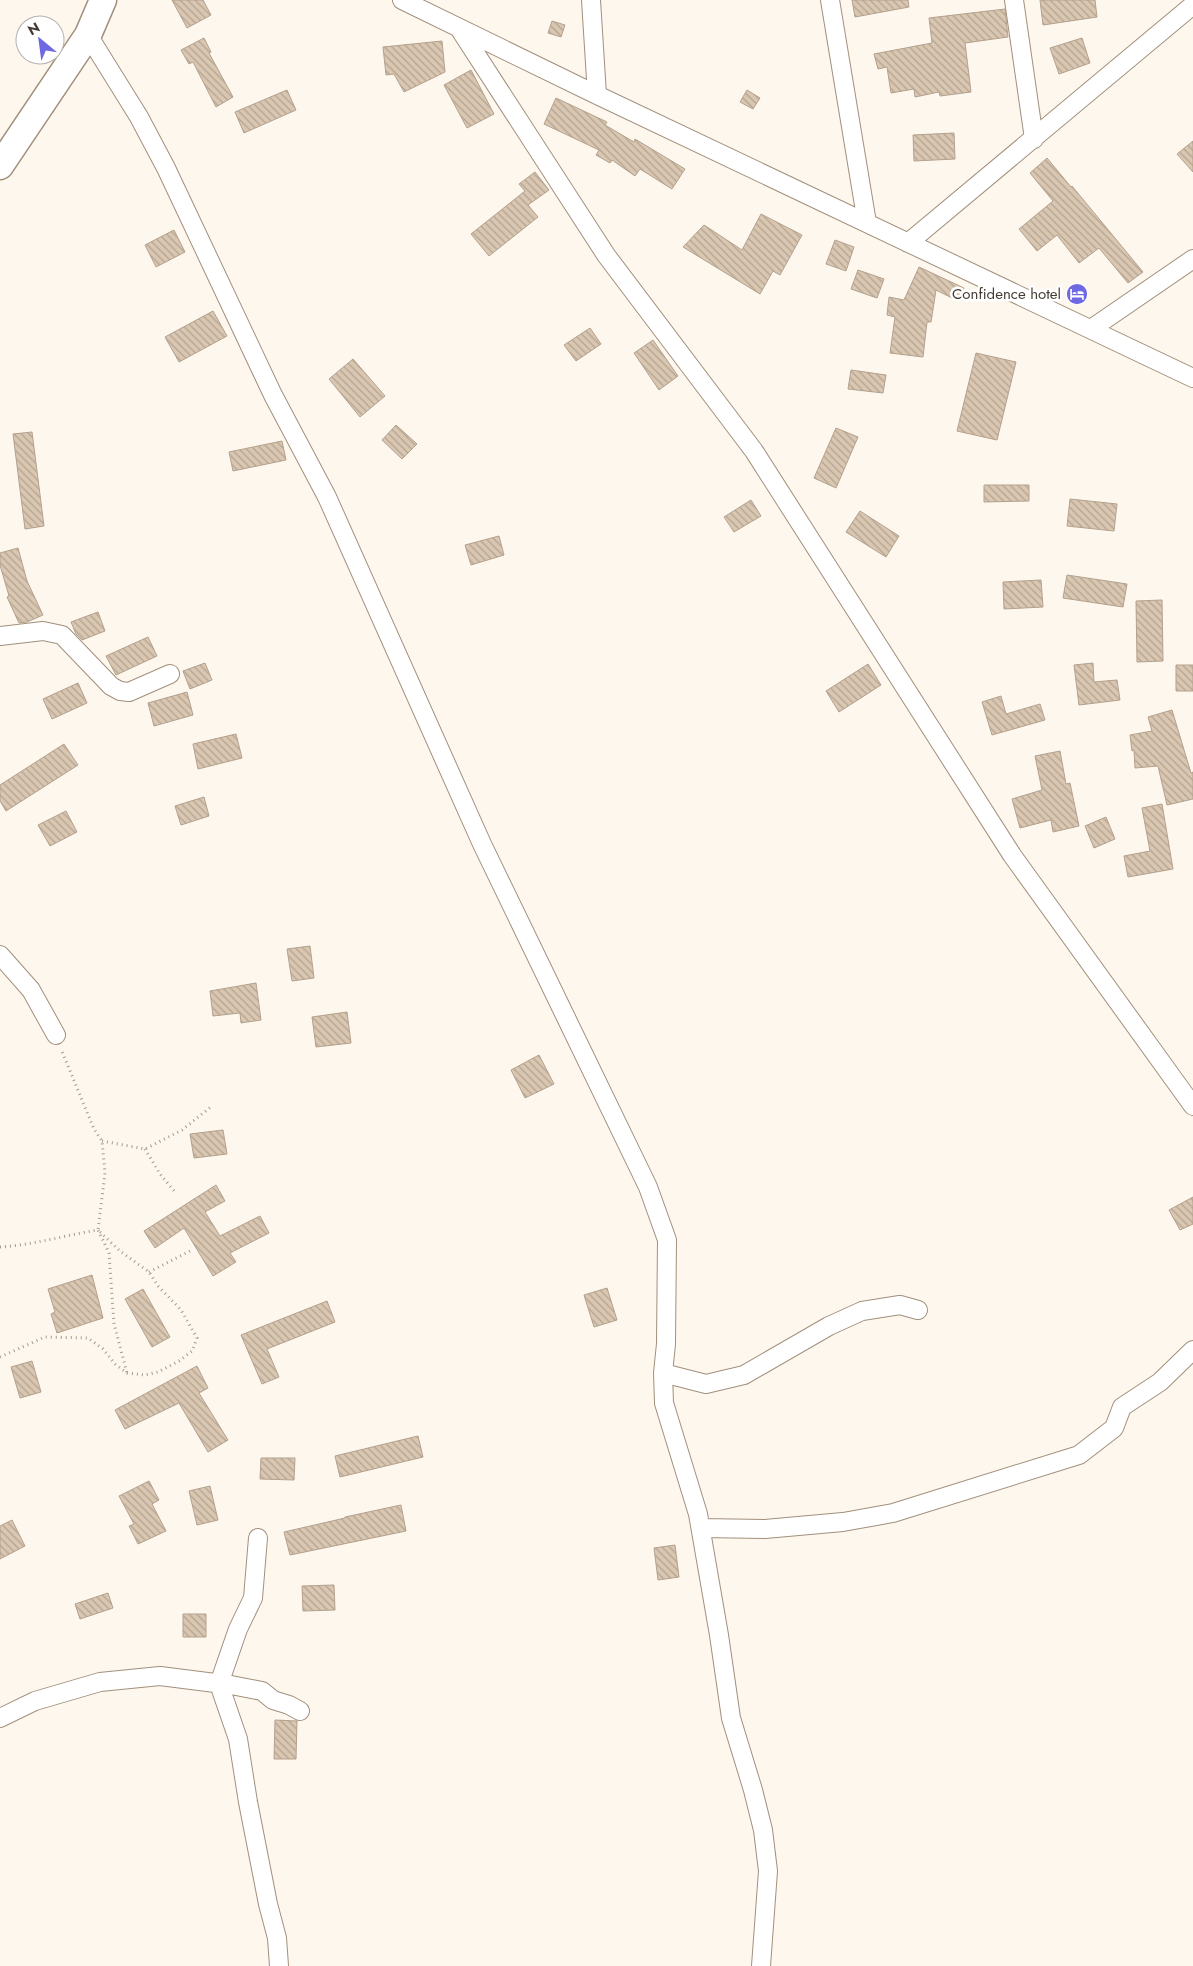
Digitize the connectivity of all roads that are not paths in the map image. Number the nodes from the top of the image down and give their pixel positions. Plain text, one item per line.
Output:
1 (103, 0) edge
2 (402, 0) edge
3 (591, 0) edge
4 (830, 0) edge
5 (1014, 0) edge
6 (1193, 5) edge
7 (459, 28) junction
8 (88, 35) junction
9 (597, 95) junction
10 (1034, 139) junction
11 (0, 166) edge
12 (868, 224) junction
13 (908, 243) junction
14 (1193, 259) edge
15 (1091, 329) junction
16 (1193, 378) edge
17 (0, 636) edge
18 (170, 674) dead end
19 (0, 955) edge
20 (56, 1036) road end
21 (1193, 1106) edge
22 (918, 1310) dead end
23 (1193, 1350) edge
24 (663, 1374) junction
25 (701, 1528) junction
26 (258, 1538) dead end
27 (220, 1684) junction
28 (300, 1711) dead end
29 (0, 1718) edge
30 (280, 1966) edge
31 (761, 1966) edge

1 - 8 street
2 - 7 street
3 - 9 street
4 - 12 street
5 - 10 street
6 - 10 street
7 - 9 street
7 - 21 street
8 - 11 street
8 - 24 street
9 - 12 street
10 - 13 street
12 - 13 street
13 - 15 street
14 - 15 street
15 - 16 street
17 - 18 street
19 - 20 street
22 - 24 street
23 - 25 street
24 - 25 street
25 - 31 street
26 - 27 street
27 - 28 street
27 - 29 street
27 - 30 street

